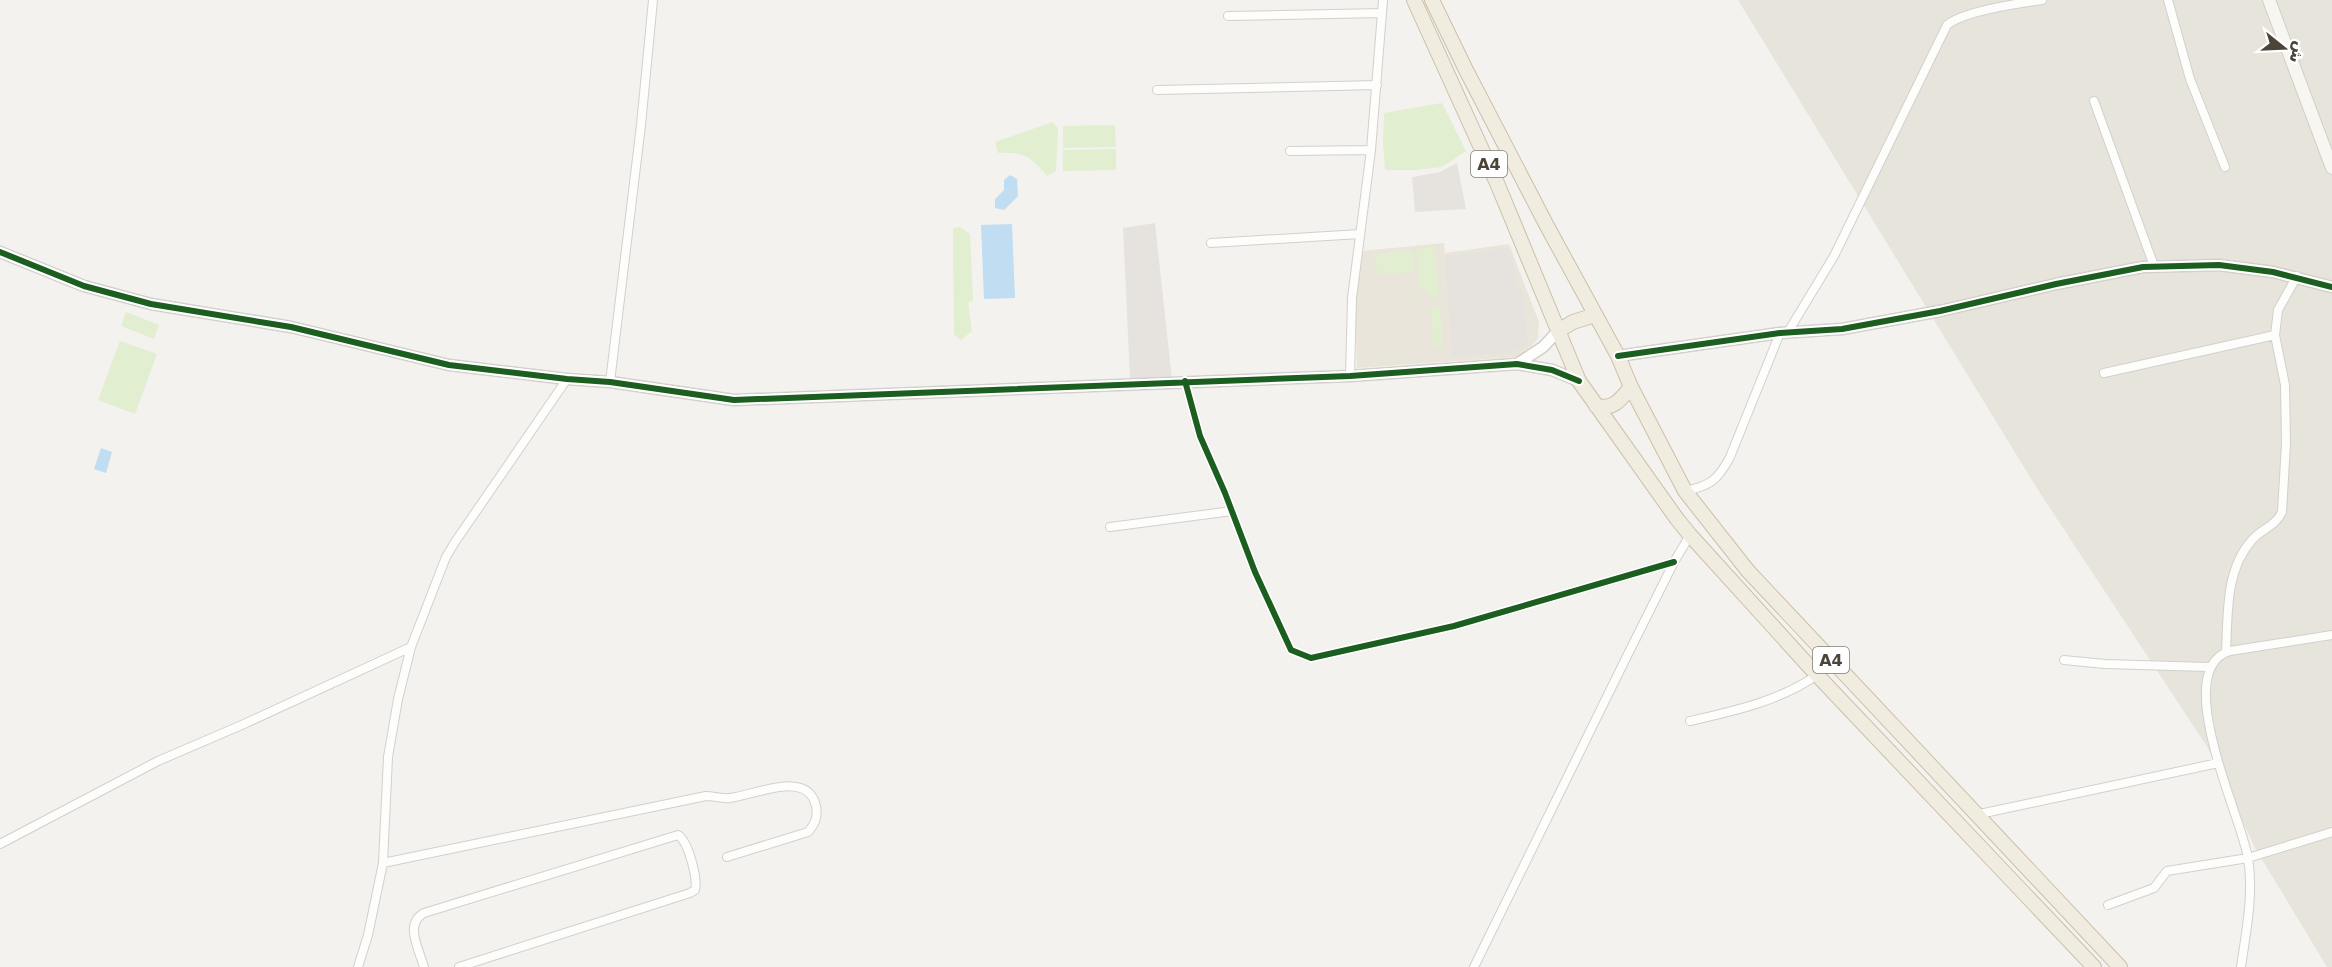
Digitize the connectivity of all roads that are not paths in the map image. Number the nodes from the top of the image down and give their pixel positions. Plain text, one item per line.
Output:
1 (652, 0) edge
2 (1383, 0) edge
3 (1414, 0) edge
4 (1432, 0) edge
5 (2042, 0) edge
6 (2168, 0) edge
7 (2269, 0) edge
8 (1382, 13) junction
9 (1228, 16) dead end
10 (1377, 85) junction
11 (1158, 90) dead end
12 (2094, 101) dead end
13 (1371, 150) junction
14 (1290, 151) dead end
15 (2225, 167) dead end
16 (2332, 168) edge
17 (1360, 234) junction
18 (1211, 243) dead end
19 (0, 252) edge
20 (2154, 266) junction
21 (2297, 276) junction
22 (2332, 287) edge
23 (1595, 315) junction
24 (1558, 331) junction
25 (1784, 332) junction
26 (2275, 335) junction
27 (1618, 356) junction
28 (1517, 364) junction
29 (2104, 373) dead end
30 (1350, 376) junction
31 (567, 379) junction
32 (1185, 381) junction
33 (1580, 381) junction
34 (610, 382) junction
35 (1631, 387) junction
36 (1596, 406) junction
37 (1685, 490) junction
38 (1232, 511) junction
39 (1110, 527) dead end
40 (1690, 535) junction
41 (1674, 562) junction
42 (2332, 635) edge
43 (411, 647) junction
44 (2226, 652) junction
45 (2064, 660) dead end
46 (2210, 667) junction
47 (1817, 675) junction
48 (1690, 721) dead end
49 (2218, 763) junction
50 (1975, 815) junction
51 (2332, 832) edge
52 (0, 844) edge
53 (727, 857) dead end
54 (2248, 858) junction
55 (383, 863) junction
56 (2108, 905) dead end
57 (358, 967) edge
58 (424, 967) edge
59 (459, 967) edge
60 (1474, 967) edge
61 (2094, 967) edge
62 (2120, 967) edge
63 (2241, 967) edge

1 - 34 street
2 - 8 street
3 - 24 highway, A4
4 - 23 highway, A4
5 - 25 street
6 - 15 street
7 - 16 main road
8 - 9 street
8 - 10 street
10 - 11 street
10 - 13 street
12 - 20 street
13 - 14 street
13 - 17 street
17 - 18 street
17 - 30 street
19 - 31 street
20 - 21 street
20 - 25 street
21 - 22 street
21 - 26 street
23 - 24 highway
23 - 27 highway, A4
24 - 28 street
24 - 33 highway, A4
25 - 27 street
25 - 37 street
26 - 29 street
26 - 44 street
27 - 35 highway, A4
28 - 30 street
28 - 33 street
30 - 32 street
31 - 34 street
31 - 43 street
32 - 34 street
32 - 38 street
33 - 36 highway, A4
35 - 36 highway
35 - 37 highway, A4
36 - 40 highway, A4
37 - 50 highway, A4
38 - 39 street
38 - 41 street
40 - 41 street
40 - 47 highway, A4
41 - 60 street
42 - 44 street
43 - 52 street
43 - 55 street
44 - 46 street
45 - 46 street
46 - 49 street
47 - 48 street
47 - 61 highway, A4
49 - 50 street
49 - 54 street
50 - 62 highway, A4
51 - 54 street
53 - 55 street
54 - 56 street
54 - 63 street
55 - 57 street
58 - 59 street

